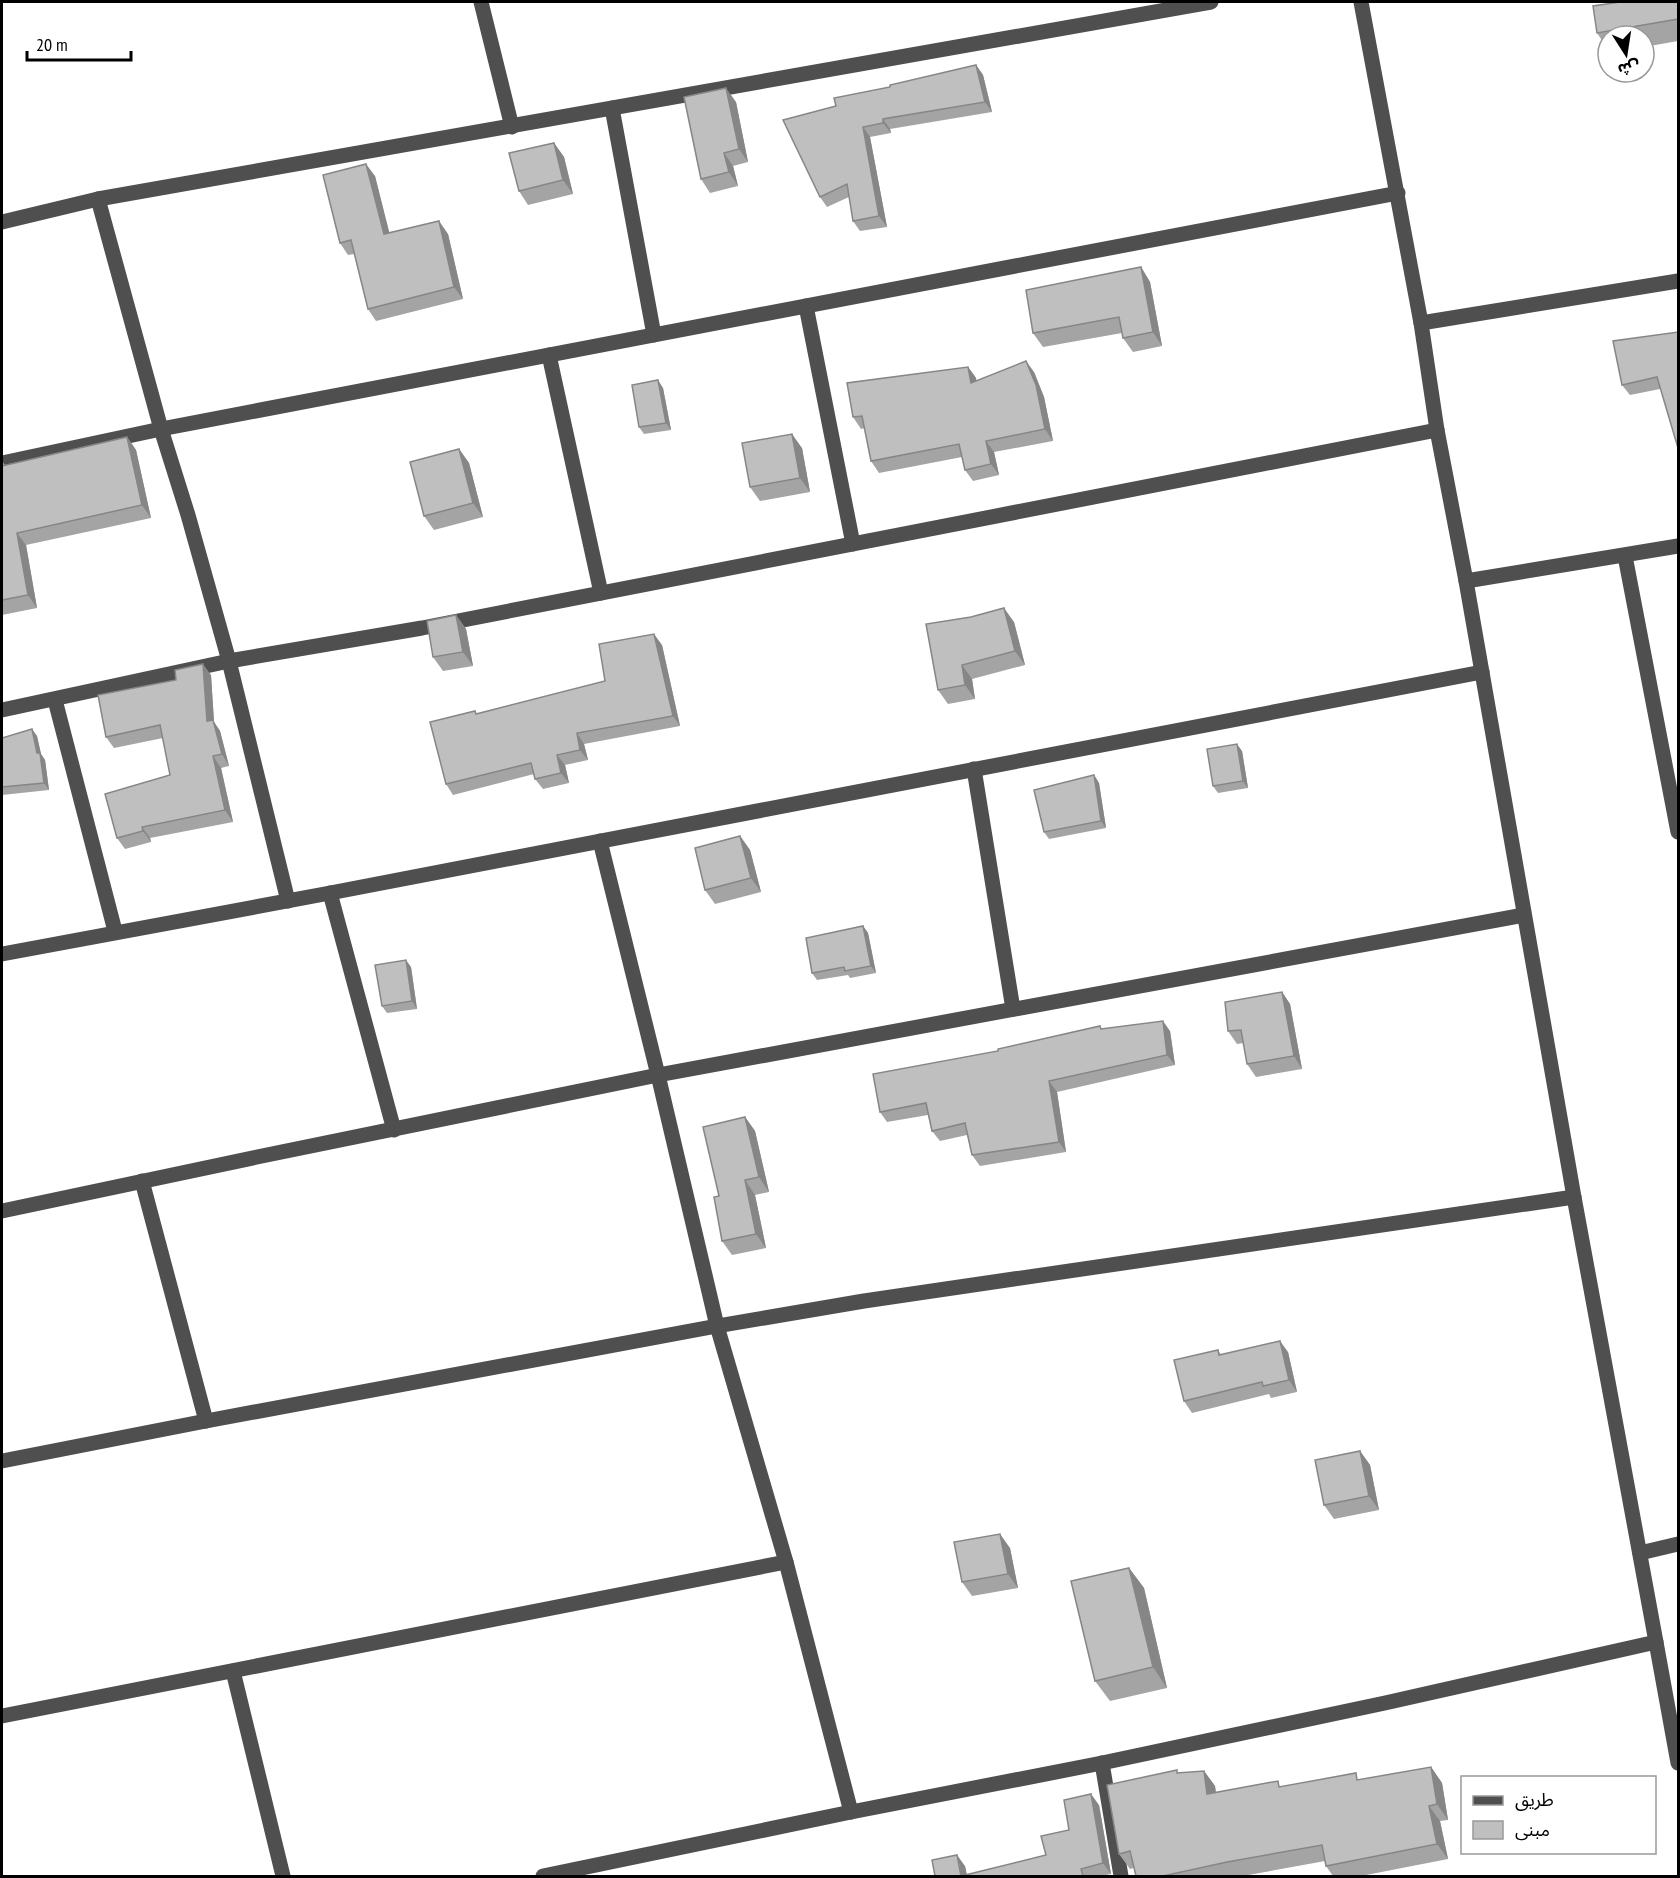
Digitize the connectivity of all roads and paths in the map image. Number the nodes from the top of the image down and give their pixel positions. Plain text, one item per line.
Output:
1 (481, 2) edge
2 (1211, 2) edge
3 (1361, 2) edge
4 (612, 108) junction
5 (512, 127) junction
6 (1398, 193) junction
7 (98, 199) junction
8 (2, 222) edge
9 (1678, 281) edge
10 (806, 306) junction
11 (1421, 323) junction
12 (654, 335) junction
13 (549, 355) junction
14 (161, 429) junction
15 (1437, 430) junction
16 (2, 463) edge
17 (854, 544) junction
18 (1678, 546) edge
19 (1624, 556) junction
20 (1466, 581) junction
21 (601, 593) junction
22 (229, 661) junction
23 (1482, 672) junction
24 (55, 700) junction
25 (2, 710) edge
26 (974, 769) junction
27 (1676, 807) edge
28 (1678, 832) edge
29 (600, 841) junction
30 (330, 893) junction
31 (288, 900) junction
32 (1524, 915) junction
33 (115, 932) junction
34 (2, 954) edge
35 (1013, 1009) junction
36 (658, 1075) junction
37 (394, 1130) junction
38 (142, 1181) junction
39 (1574, 1197) junction
40 (2, 1211) edge
41 (717, 1326) junction
42 (206, 1421) junction
43 (2, 1461) edge
44 (1678, 1544) edge
45 (1640, 1553) junction
46 (786, 1562) junction
47 (1656, 1642) junction
48 (233, 1671) junction
49 (2, 1716) edge
50 (1102, 1763) junction
51 (1678, 1763) edge
52 (850, 1812) junction
53 (283, 1876) edge
54 (543, 1876) edge
55 (1121, 1876) edge

1 - 5 street
2 - 4 street
3 - 6 street
4 - 5 street
4 - 12 street
5 - 7 street
6 - 10 street
6 - 11 street
7 - 8 street
7 - 14 street
9 - 11 street
10 - 12 street
10 - 17 street
11 - 15 street
12 - 13 street
13 - 14 street
13 - 21 street
14 - 16 street
14 - 22 street
15 - 17 street
15 - 20 street
17 - 21 street
18 - 19 street
19 - 20 street
19 - 27 street
20 - 23 street
21 - 22 street
22 - 24 street
22 - 31 street
23 - 26 street
23 - 32 street
24 - 25 street
24 - 33 street
26 - 29 street
26 - 35 street
27 - 28 street
29 - 30 street
29 - 36 street
30 - 31 street
30 - 37 street
31 - 33 street
32 - 35 street
32 - 39 street
33 - 34 street
35 - 36 street
36 - 37 street
36 - 41 street
37 - 38 street
38 - 40 street
38 - 42 street
39 - 41 street
39 - 45 street
41 - 42 street
41 - 46 street
42 - 43 street
44 - 45 street
45 - 47 street
46 - 48 street
46 - 52 street
47 - 50 street
47 - 51 street
48 - 49 street
48 - 53 street
50 - 52 street
50 - 55 street
52 - 54 street

